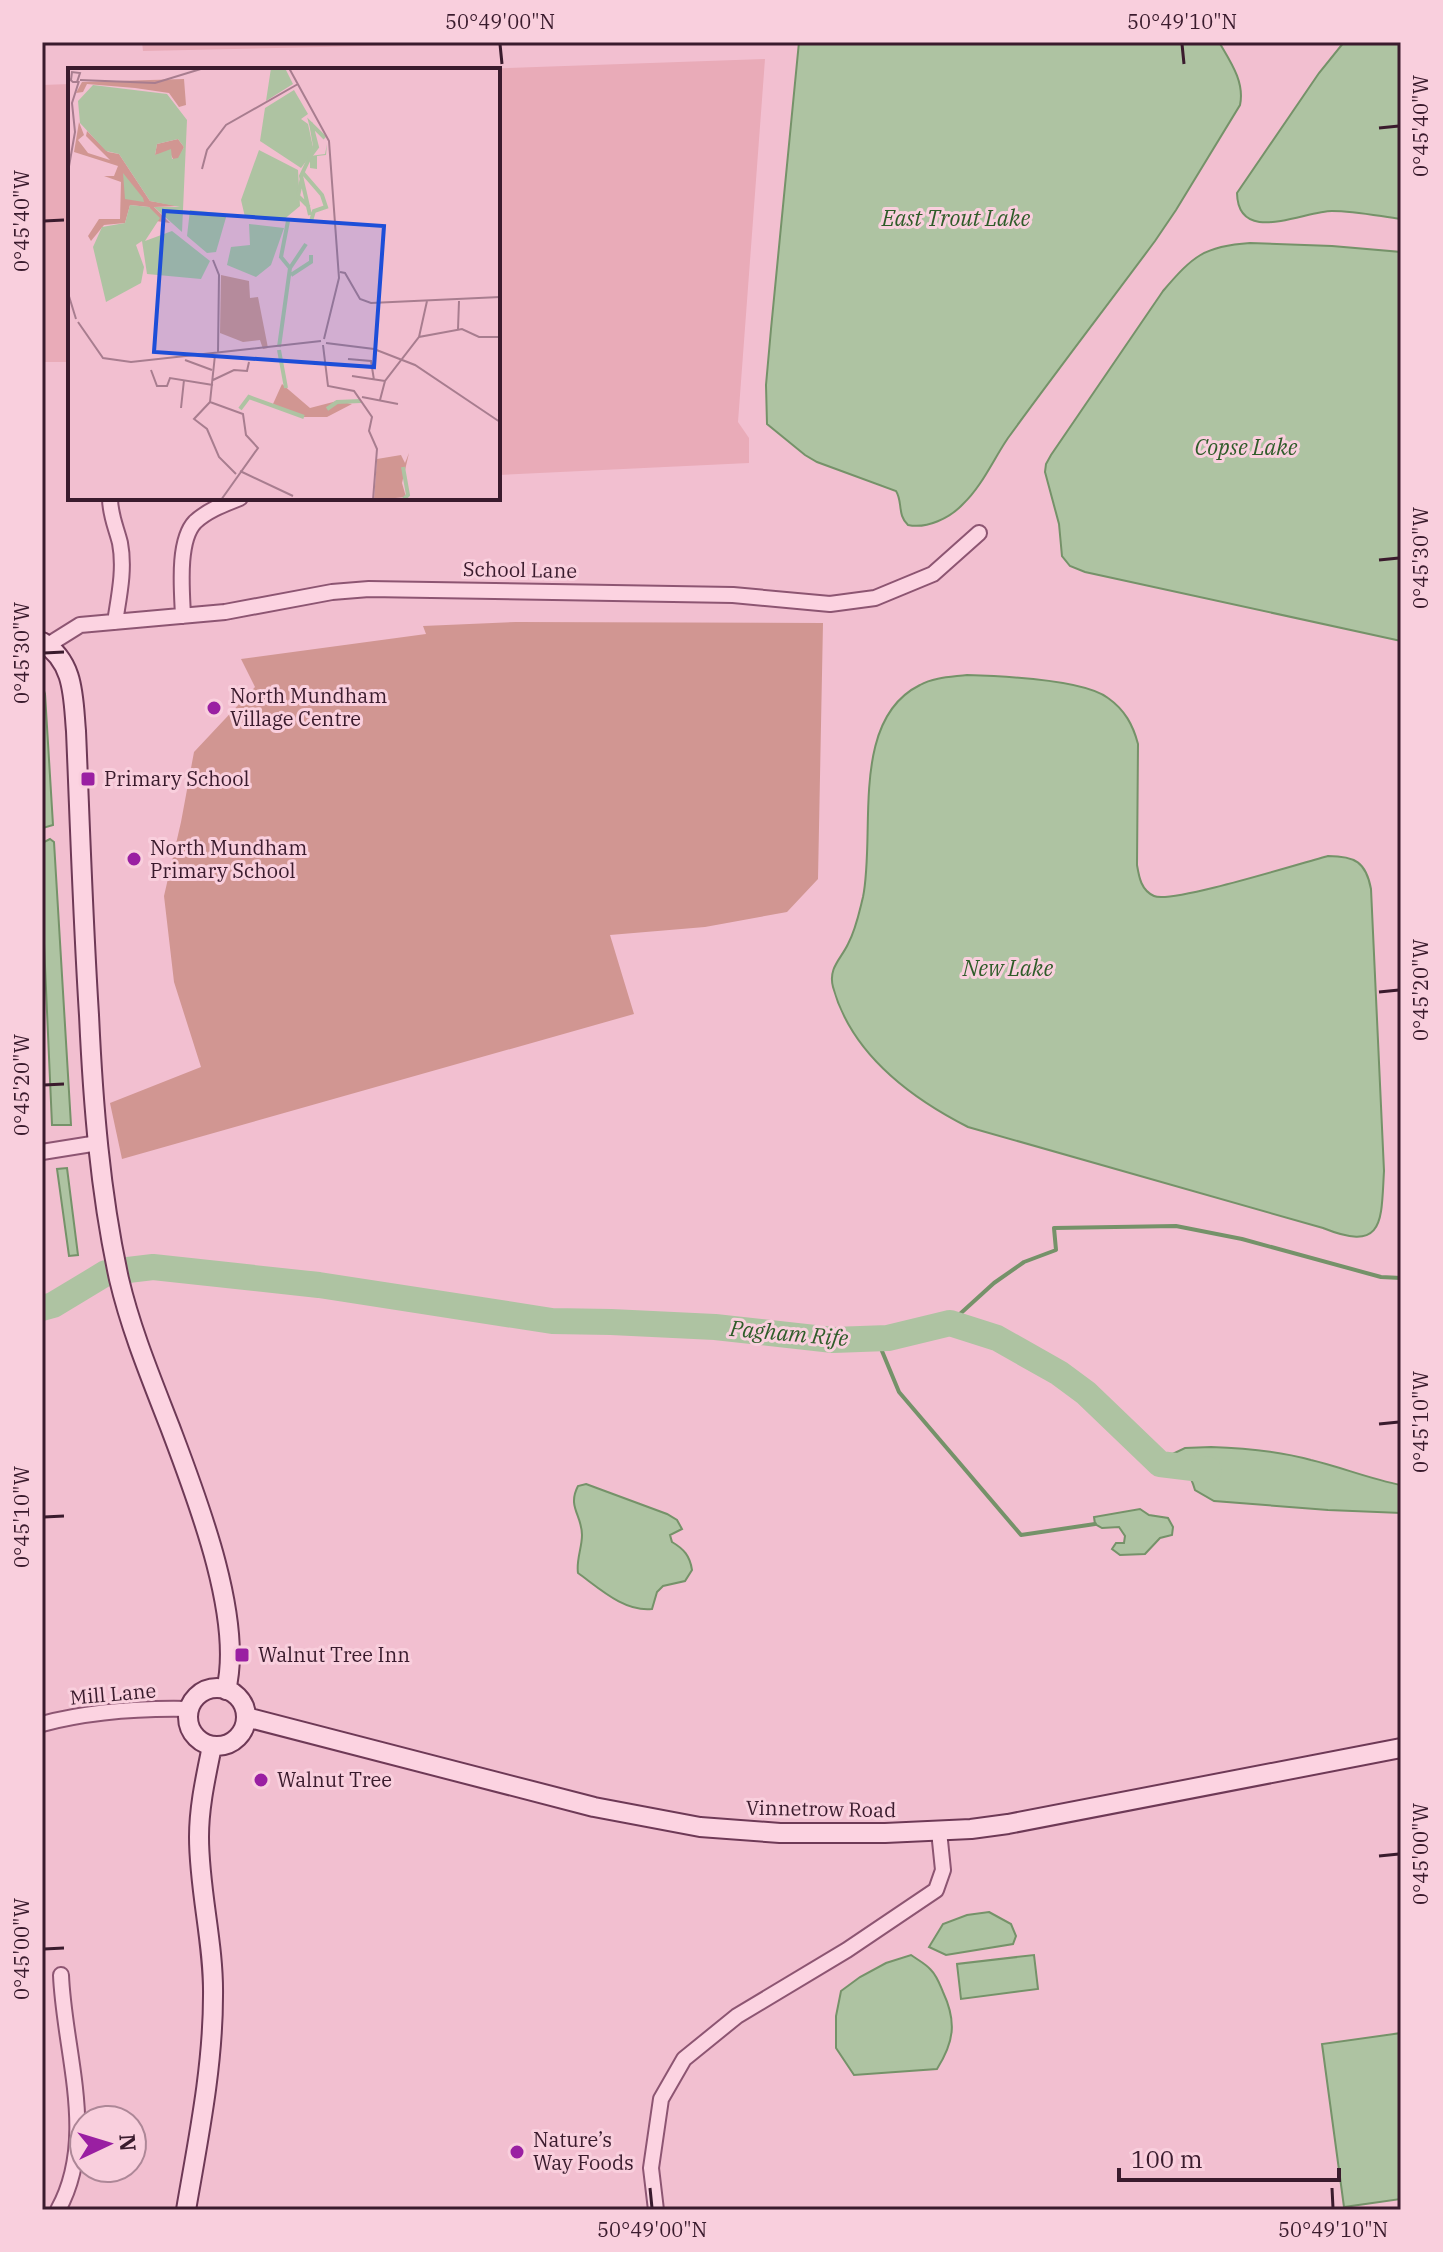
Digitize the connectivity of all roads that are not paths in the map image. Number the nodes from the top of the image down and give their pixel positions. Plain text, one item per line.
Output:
1 (110, 500) edge
2 (236, 500) edge
3 (979, 533) dead end
4 (183, 616) junction
5 (115, 622) junction
6 (45, 644) edge
7 (98, 1143) junction
8 (42, 1152) edge
9 (226, 1690) junction
10 (189, 1709) junction
11 (246, 1717) junction
12 (42, 1724) edge
13 (212, 1746) junction
14 (1401, 1748) edge
15 (939, 1831) junction
16 (61, 1975) dead end
17 (46, 2001) dead end
18 (62, 2001) junction
19 (58, 2210) edge
20 (186, 2210) edge
21 (656, 2210) edge

1 - 5 street
2 - 4 street
3 - 4 street, School Lane
4 - 5 street, School Lane
5 - 6 street, School Lane
6 - 7 main road
7 - 8 street
7 - 9 main road
9 - 10 main road
9 - 11 main road
10 - 12 street, Mill Lane
10 - 13 main road
11 - 13 main road
11 - 15 main road, Vinnetrow Road
13 - 20 main road
14 - 15 main road, Vinnetrow Road
15 - 21 street
16 - 18 street
17 - 18 street
18 - 19 street

